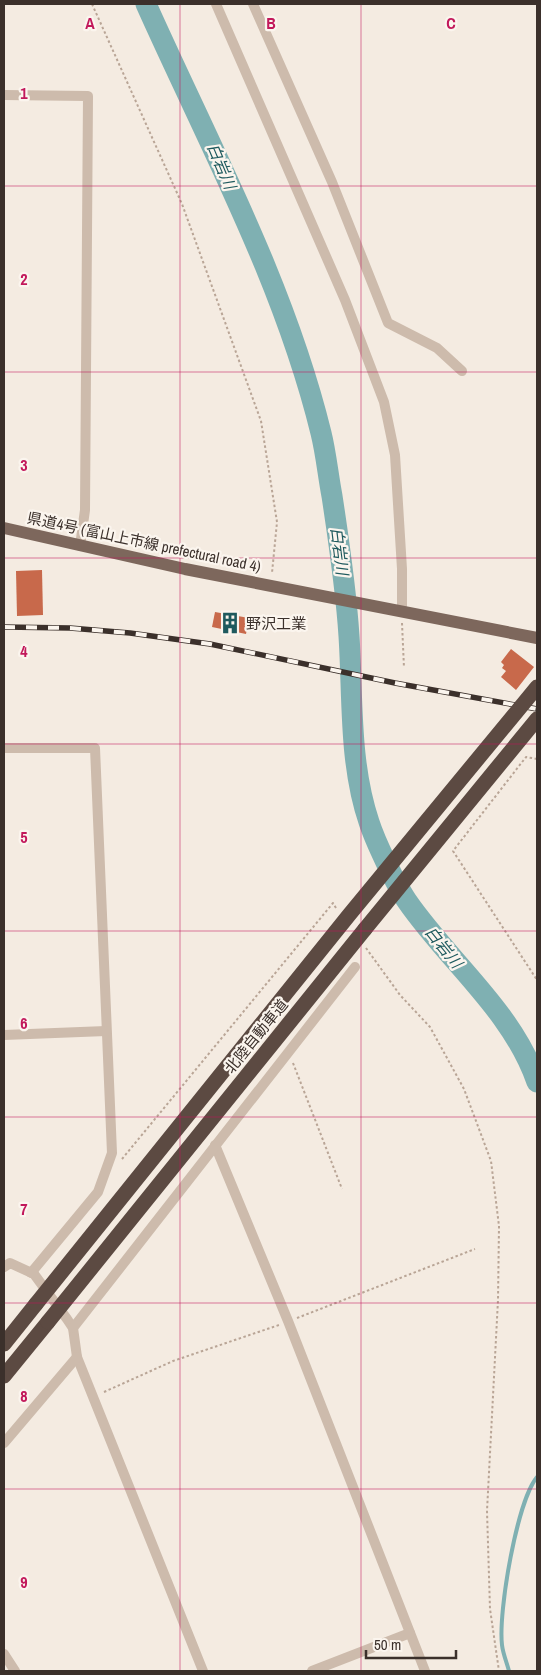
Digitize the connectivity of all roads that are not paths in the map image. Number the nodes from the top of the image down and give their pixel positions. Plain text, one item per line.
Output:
1 (216, 4) edge
2 (254, 4) edge
3 (4, 95) edge
4 (462, 372) dead end
5 (4, 528) edge
6 (80, 546) junction
7 (402, 612) junction
8 (537, 638) edge
9 (537, 687) edge
10 (537, 719) edge
11 (4, 748) edge
12 (355, 967) dead end
13 (106, 1031) junction
14 (4, 1035) edge
15 (215, 1145) junction
16 (4, 1267) edge
17 (31, 1273) junction
18 (73, 1328) junction
19 (4, 1344) edge
20 (77, 1357) junction
21 (4, 1376) edge
22 (4, 1444) edge
23 (410, 1633) junction
24 (4, 1654) edge
25 (15, 1671) edge
26 (203, 1671) edge
27 (312, 1671) edge
28 (425, 1671) edge

1 - 7 street
2 - 4 street
3 - 6 street
5 - 6 main road, 県道4号 (富山上市線 prefectural road 4)
6 - 7 main road, 県道4号 (富山上市線 prefectural road 4)
7 - 8 main road
9 - 19 highway, 北陸自動車道, bridge
10 - 21 highway, 北陸自動車道, bridge
11 - 13 street
12 - 15 street
13 - 14 street
13 - 17 street
15 - 18 street
15 - 23 street
16 - 17 street
17 - 18 street
18 - 20 street
20 - 22 street
20 - 26 street
23 - 27 street
23 - 28 street
24 - 25 street

